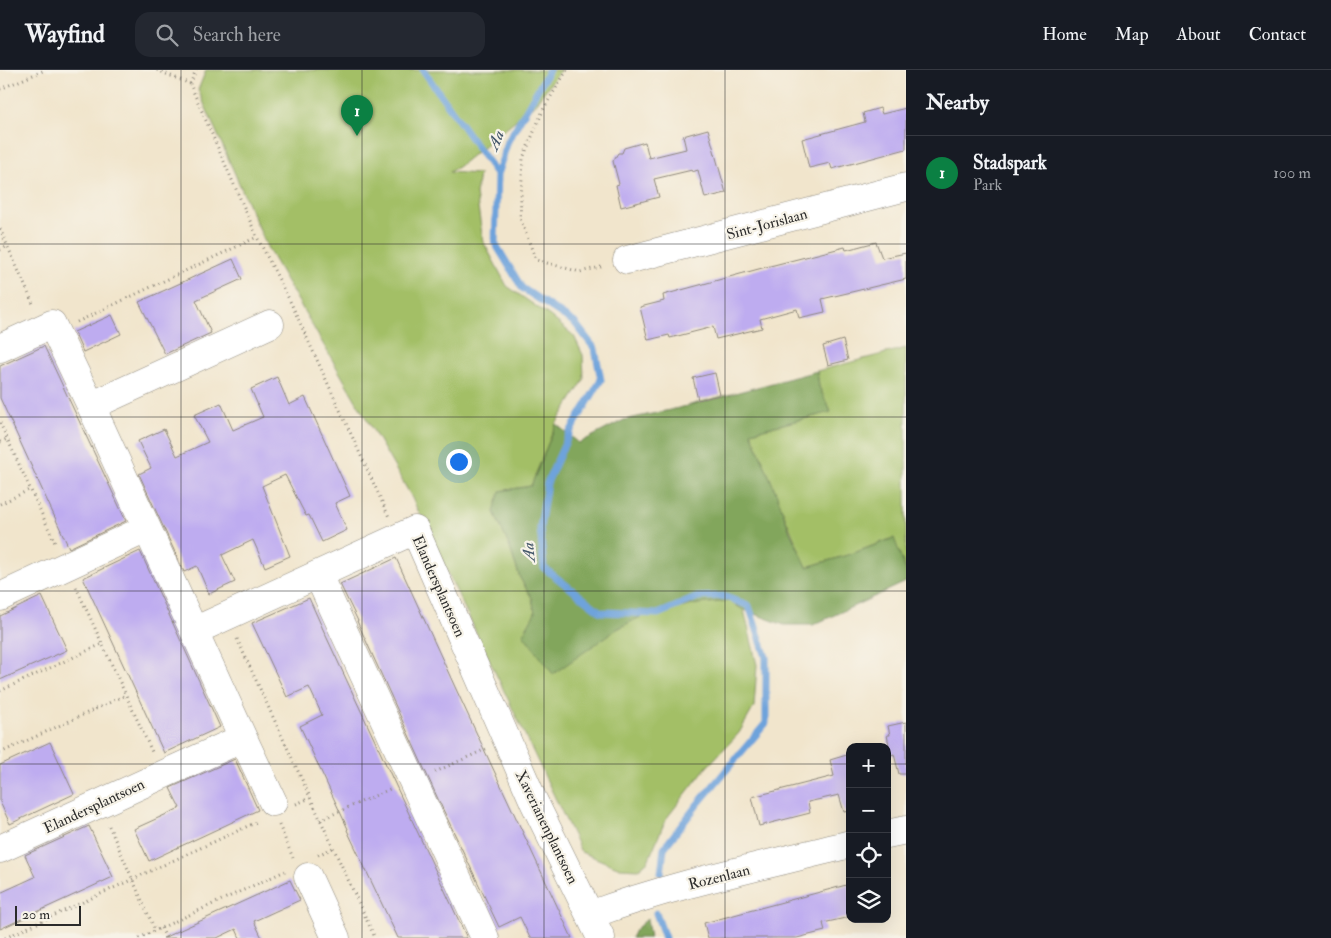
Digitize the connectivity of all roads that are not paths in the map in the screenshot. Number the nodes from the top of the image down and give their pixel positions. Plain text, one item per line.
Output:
1 (906, 187) edge
2 (627, 260) road end
3 (270, 324) dead end
4 (0, 348) edge
5 (91, 406) junction
6 (146, 529) junction
7 (318, 575) junction
8 (0, 597) edge
9 (194, 631) junction
10 (242, 738) junction
11 (506, 739) joint
12 (274, 808) road end
13 (906, 830) edge
14 (891, 833) edge
15 (846, 845) edge
16 (0, 848) edge
17 (302, 871) road end
18 (596, 927) edge
19 (336, 938) edge
20 (485, 938) edge

1 - 2 street, Sint-Jorislaan
3 - 5 street
4 - 5 street
5 - 6 street
6 - 8 street
6 - 9 street
7 - 9 street, Elandersplantsoen
7 - 11 street, Elandersplantsoen
7 - 20 street
9 - 10 street
10 - 12 street
10 - 16 street, Elandersplantsoen
11 - 18 street, Xaverianenplantsoen
13 - 14 street
15 - 18 street, Rozenlaan
17 - 19 street

